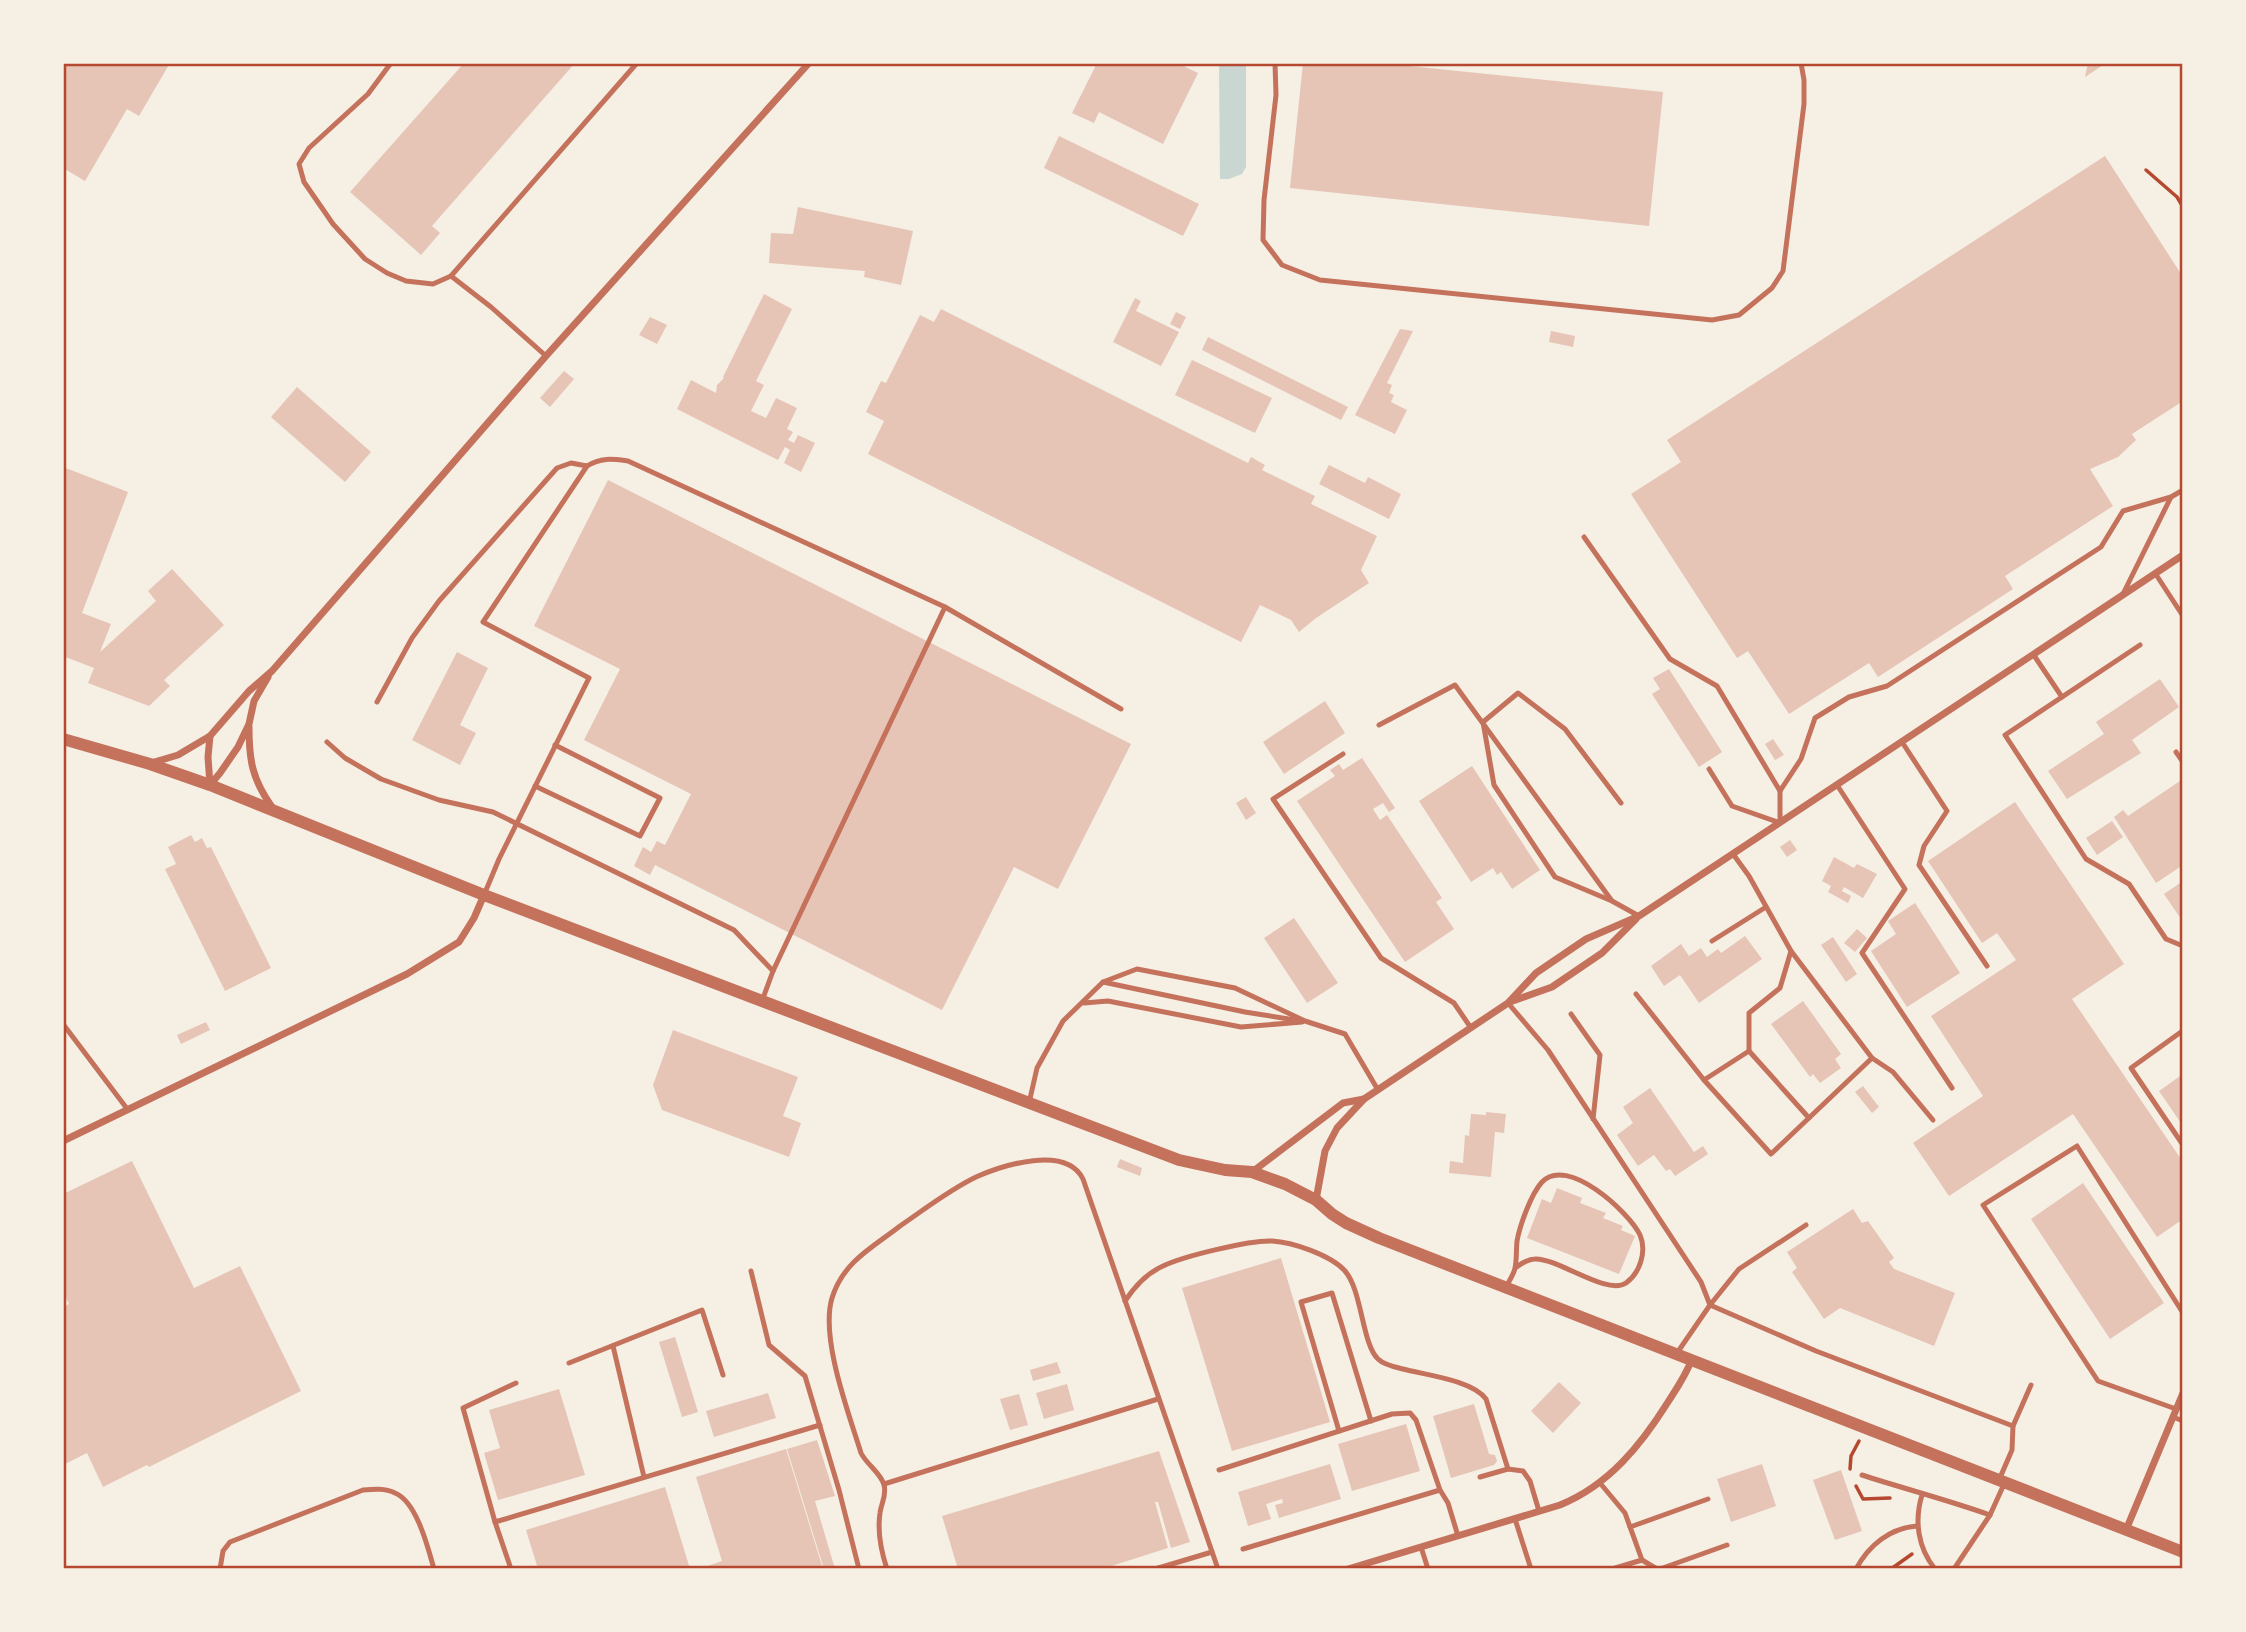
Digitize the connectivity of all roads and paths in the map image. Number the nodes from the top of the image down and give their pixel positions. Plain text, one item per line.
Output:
1 (391, 63) edge
2 (637, 63) edge
3 (809, 63) edge
4 (1275, 63) edge
5 (1801, 63) edge
6 (2146, 170) dead end
7 (2183, 207) edge
8 (450, 276) junction
9 (546, 356) junction
10 (587, 466) junction
11 (2183, 490) edge
12 (2171, 497) junction
13 (1584, 537) dead end
14 (2183, 555) edge
15 (2155, 573) junction
16 (2123, 594) junction
17 (945, 607) junction
18 (2183, 616) edge
19 (2140, 645) dead end
20 (2033, 654) junction
21 (271, 671) junction
22 (2062, 697) junction
23 (377, 702) dead end
24 (1121, 709) dead end
25 (1483, 722) junction
26 (249, 724) junction
27 (1379, 725) dead end
28 (210, 736) junction
29 (63, 739) edge
30 (327, 742) dead end
31 (1902, 742) junction
32 (555, 745) junction
33 (2176, 752) dead end
34 (1343, 754) dead end
35 (2183, 762) edge
36 (150, 764) junction
37 (1709, 769) dead end
38 (210, 785) junction
39 (1837, 785) junction
40 (535, 786) junction
41 (1780, 791) junction
42 (1621, 803) dead end
43 (274, 810) junction
44 (1780, 822) junction
45 (517, 823) junction
46 (1733, 854) junction
47 (484, 895) junction
48 (1612, 901) junction
49 (1766, 907) junction
50 (1639, 916) junction
51 (1712, 941) dead end
52 (2183, 946) edge
53 (1791, 951) junction
54 (1987, 966) dead end
55 (773, 971) junction
56 (1103, 982) junction
57 (1636, 994) dead end
58 (762, 1001) junction
59 (1082, 1003) junction
60 (1508, 1003) junction
61 (1571, 1014) dead end
62 (1305, 1021) junction
63 (63, 1024) edge
64 (1471, 1028) junction
65 (2183, 1035) edge
66 (1749, 1051) junction
67 (1872, 1058) junction
68 (1704, 1080) junction
69 (1952, 1088) dead end
70 (1378, 1090) junction
71 (1364, 1099) junction
72 (1029, 1103) junction
73 (128, 1110) junction
74 (1809, 1118) junction
75 (1593, 1119) junction
76 (1933, 1121) dead end
77 (63, 1142) edge
78 (2183, 1145) edge
79 (1252, 1172) junction
80 (1316, 1200) junction
81 (1806, 1225) dead end
82 (1515, 1268) junction
83 (751, 1270) dead end
84 (1506, 1287) junction
85 (1125, 1301) junction
86 (1710, 1305) junction
87 (2183, 1313) edge
88 (612, 1346) junction
89 (1676, 1353) junction
90 (1692, 1359) junction
91 (569, 1363) dead end
92 (723, 1375) dead end
93 (516, 1383) dead end
94 (2031, 1385) dead end
95 (2183, 1393) edge
96 (1158, 1399) junction
97 (2175, 1413) junction
98 (1371, 1421) junction
99 (2183, 1421) edge
100 (820, 1425) junction
101 (2013, 1426) junction
102 (1865, 1427) junction
103 (1339, 1431) junction
104 (1508, 1469) junction
105 (1219, 1470) dead end
106 (1862, 1475) dead end
107 (644, 1477) junction
108 (1480, 1477) dead end
109 (2002, 1481) junction
110 (1600, 1483) junction
111 (884, 1484) junction
112 (1440, 1490) junction
113 (1922, 1495) junction
114 (1901, 1497) dead end
115 (1707, 1499) dead end
116 (1539, 1511) junction
117 (1990, 1516) junction
118 (1515, 1519) junction
119 (495, 1522) junction
120 (1917, 1526) junction
121 (1630, 1527) junction
122 (1909, 1527) junction
123 (2126, 1530) junction
124 (1458, 1536) junction
125 (1727, 1545) dead end
126 (1422, 1547) junction
127 (1243, 1549) dead end
128 (1212, 1552) junction
129 (2183, 1552) edge
130 (1642, 1560) junction
131 (220, 1569) edge
132 (434, 1569) edge
133 (511, 1569) edge
134 (859, 1569) edge
135 (887, 1569) edge
136 (1155, 1569) edge
137 (1218, 1569) edge
138 (1348, 1569) edge
139 (1429, 1569) edge
140 (1531, 1569) edge
141 (1612, 1569) edge
142 (1659, 1569) edge
143 (1856, 1569) edge
144 (1891, 1569) edge
145 (1935, 1569) edge
146 (1954, 1569) edge

1 - 8 lane
2 - 8 lane
3 - 9 street
4 - 5 lane
6 - 7 path
8 - 9 lane
9 - 21 street
10 - 17 lane
10 - 23 lane
10 - 32 lane
11 - 12 lane
12 - 16 lane
12 - 41 lane
13 - 41 lane
14 - 15 street
15 - 16 street
15 - 18 lane
16 - 20 street
17 - 24 lane
17 - 55 lane
19 - 22 lane
20 - 22 lane
20 - 31 street
21 - 26 street
21 - 28 street
22 - 52 lane
25 - 27 lane
25 - 42 lane
25 - 48 lane
25 - 48 lane
26 - 38 street
26 - 43 street
28 - 36 street
28 - 38 street
29 - 36 street
30 - 45 lane
31 - 39 street
31 - 54 lane
32 - 40 lane
32 - 40 lane
33 - 35 lane
34 - 64 lane
36 - 38 street
37 - 44 lane
38 - 43 street
39 - 44 street
39 - 69 lane
40 - 45 lane
41 - 44 lane
43 - 47 street
44 - 46 street
45 - 47 lane
45 - 55 lane
46 - 49 lane
46 - 50 street
47 - 58 street
47 - 73 street
48 - 50 lane
49 - 51 lane
49 - 53 lane
50 - 60 street
50 - 60 street
53 - 66 lane
53 - 67 lane
55 - 58 lane
56 - 59 lane
56 - 62 lane
56 - 62 lane
57 - 68 lane
58 - 72 street
59 - 62 lane
59 - 72 lane
60 - 64 street
60 - 75 lane
61 - 75 lane
62 - 70 lane
63 - 73 lane
64 - 70 street
65 - 78 lane
66 - 68 lane
66 - 74 lane
67 - 74 lane
67 - 76 lane
68 - 74 lane
70 - 71 street
71 - 79 street
71 - 80 street
72 - 79 street
73 - 77 street
75 - 86 lane
79 - 80 street
80 - 84 street
81 - 86 lane
82 - 82 lane
82 - 84 lane
83 - 100 lane
84 - 89 street
85 - 96 lane
85 - 104 lane
85 - 111 lane
86 - 89 lane
86 - 101 lane
87 - 97 lane
88 - 91 lane
88 - 92 lane
88 - 107 lane
89 - 90 street
90 - 102 street
90 - 110 street
93 - 119 lane
94 - 101 lane
95 - 97 street
96 - 111 lane
96 - 128 lane
97 - 99 lane
97 - 123 street
98 - 103 lane
98 - 103 lane
98 - 112 lane
100 - 107 lane
100 - 134 lane
101 - 109 lane
102 - 109 street
102 - 114 path
103 - 105 lane
104 - 108 lane
104 - 116 lane
106 - 113 lane
107 - 119 lane
109 - 117 lane
109 - 123 street
110 - 116 street
110 - 121 lane
111 - 135 lane
112 - 124 lane
112 - 127 lane
113 - 117 lane
113 - 120 lane
115 - 121 lane
116 - 118 street
117 - 146 lane
118 - 124 street
118 - 140 lane
119 - 133 lane
120 - 122 lane
120 - 145 lane
121 - 130 lane
122 - 143 lane
122 - 144 path
123 - 129 street
124 - 126 street
125 - 142 lane
126 - 138 street
126 - 139 lane
128 - 136 lane
128 - 137 lane
130 - 141 lane
130 - 142 lane
131 - 132 lane

